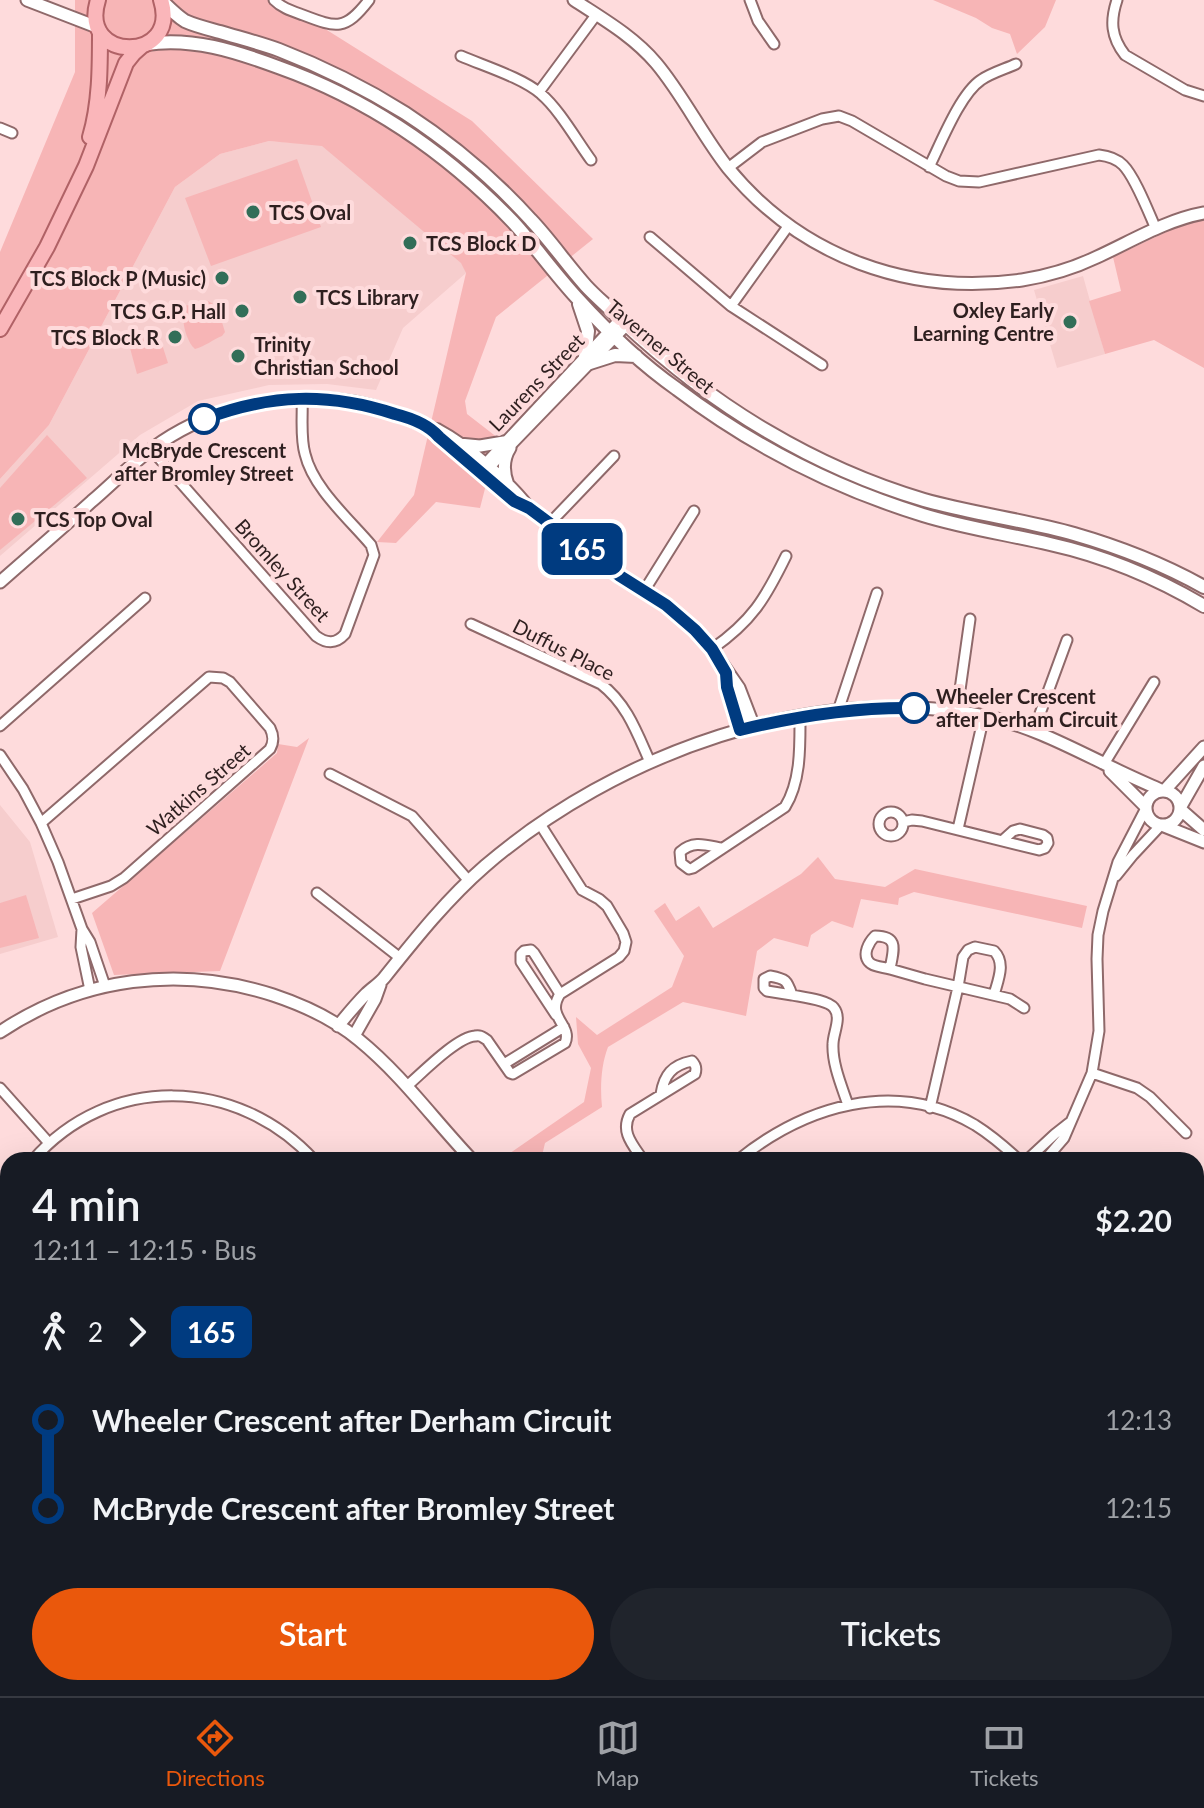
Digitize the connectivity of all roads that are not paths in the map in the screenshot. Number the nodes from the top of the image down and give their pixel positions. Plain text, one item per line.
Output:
1 (27, 0) edge
2 (98, 0) edge
3 (274, 0) edge
4 (369, 0) edge
5 (574, 0) edge
6 (750, 0) edge
7 (1117, 0) edge
8 (161, 1) edge
9 (596, 15) junction
10 (99, 29) junction
11 (774, 44) dead end
12 (144, 45) junction
13 (461, 56) dead end
14 (1016, 64) dead end
15 (539, 92) junction
16 (1204, 96) edge
17 (0, 128) edge
18 (12, 133) dead end
19 (591, 160) dead end
20 (929, 167) junction
21 (728, 168) junction
22 (75, 187) junction
23 (1204, 213) edge
24 (789, 225) junction
25 (1156, 229) junction
26 (650, 237) dead end
27 (576, 297) junction
28 (731, 306) junction
29 (624, 322) junction
30 (0, 329) edge
31 (612, 334) junction
32 (636, 356) junction
33 (588, 360) junction
34 (822, 365) dead end
35 (302, 398) junction
36 (437, 432) junction
37 (459, 444) junction
38 (507, 445) junction
39 (151, 449) junction
40 (614, 456) dead end
41 (484, 469) junction
42 (509, 486) junction
43 (529, 508) junction
44 (694, 511) dead end
45 (549, 524) junction
46 (786, 556) dead end
47 (0, 582) edge
48 (1204, 587) edge
49 (644, 591) junction
50 (877, 593) dead end
51 (145, 598) dead end
52 (1204, 606) edge
53 (970, 619) dead end
54 (471, 624) dead end
55 (1067, 640) dead end
56 (712, 649) junction
57 (726, 673) junction
58 (1154, 682) dead end
59 (838, 711) junction
60 (957, 711) junction
61 (984, 716) junction
62 (800, 717) junction
63 (0, 726) edge
64 (754, 727) junction
65 (740, 730) junction
66 (1034, 730) junction
67 (1204, 747) edge
68 (0, 755) edge
69 (650, 762) junction
70 (1104, 764) junction
71 (1204, 766) edge
72 (330, 774) dead end
73 (1164, 791) junction
74 (1146, 808) junction
75 (1180, 808) junction
76 (903, 822) dead end
77 (41, 823) junction
78 (540, 824) junction
79 (1162, 825) junction
80 (958, 829) junction
81 (1204, 830) edge
82 (1003, 840) dead end
83 (1204, 842) edge
84 (721, 848) dead end
85 (1114, 879) junction
86 (469, 881) junction
87 (317, 893) dead end
88 (72, 899) junction
89 (87, 948) junction
90 (399, 957) junction
91 (890, 969) dead end
92 (382, 980) junction
93 (105, 986) junction
94 (958, 987) junction
95 (90, 990) junction
96 (560, 994) junction
97 (792, 995) dead end
98 (994, 995) junction
99 (1024, 1008) dead end
100 (558, 1018) junction
101 (338, 1026) junction
102 (0, 1032) edge
103 (354, 1036) junction
104 (1092, 1073) junction
105 (407, 1086) junction
106 (0, 1088) edge
107 (661, 1094) dead end
108 (848, 1105) junction
109 (930, 1108) junction
110 (1069, 1123) junction
111 (1186, 1133) dead end
112 (49, 1143) junction
113 (41, 1152) edge
114 (306, 1152) edge
115 (465, 1152) edge
116 (638, 1152) edge
117 (749, 1152) edge
118 (1010, 1152) edge
119 (1036, 1152) edge
120 (1052, 1152) edge

1 - 10 street
2 - 10 main road
3 - 4 street
5 - 9 street
6 - 11 street
7 - 16 street
8 - 12 main road
8 - 29 main road, Taverner Street
9 - 15 street
9 - 21 street
10 - 12 main road
10 - 22 main road
12 - 22 main road
12 - 27 main road, Taverner Street
13 - 15 street
14 - 20 street
15 - 19 street
17 - 18 street
20 - 21 street
20 - 25 street
21 - 24 street
22 - 30 main road
23 - 25 street
24 - 25 street
24 - 28 street
26 - 28 street
27 - 31 main road, Taverner Street
27 - 33 main road
28 - 34 street
29 - 31 street, Laurens Street
29 - 48 main road, Taverner Street
31 - 32 main road, Taverner Street
31 - 33 street, Laurens Street
32 - 33 main road
32 - 52 main road, Taverner Street
33 - 38 street, Laurens Street
35 - 36 street
35 - 39 street
35 - 39 street, Bromley Street
36 - 37 street
36 - 41 street
37 - 38 street
37 - 41 street
38 - 41 street, Laurens Street
38 - 42 street
39 - 47 street
40 - 45 street
41 - 42 street
41 - 43 street
42 - 43 street
43 - 45 street
44 - 49 street
45 - 49 street
46 - 56 street
49 - 56 street
50 - 59 street
51 - 63 street
53 - 60 street
54 - 69 street, Duffus Place
55 - 66 street
56 - 57 street
57 - 64 street
57 - 65 street
58 - 70 street
59 - 60 street
59 - 62 street
60 - 61 street
61 - 66 street
61 - 80 street
62 - 64 street
62 - 84 street
64 - 65 street
65 - 69 street
66 - 70 street
67 - 73 street
68 - 77 street
69 - 78 street
70 - 73 street
70 - 74 street
71 - 75 street
72 - 86 street
73 - 74 street
73 - 75 street
74 - 79 street
74 - 85 street
75 - 79 street
75 - 81 street
76 - 80 street
77 - 88 street
77 - 88 street, Watkins Street
78 - 86 street
78 - 96 street
79 - 83 street
79 - 85 street
80 - 82 street
85 - 104 street
86 - 90 street
87 - 90 street
88 - 89 street
89 - 93 street
89 - 95 street
90 - 92 street
91 - 94 street
92 - 101 street
92 - 103 street
93 - 95 street
93 - 101 street
94 - 98 street
94 - 98 street
94 - 109 street
95 - 102 street
96 - 100 street
96 - 100 street
97 - 108 street
98 - 99 street
100 - 105 street
101 - 103 street
103 - 105 street
104 - 110 street
104 - 111 street
105 - 115 street
106 - 112 street
107 - 116 street
108 - 109 street
108 - 117 street
109 - 118 street
110 - 119 street
110 - 120 street
112 - 113 street
112 - 114 street

